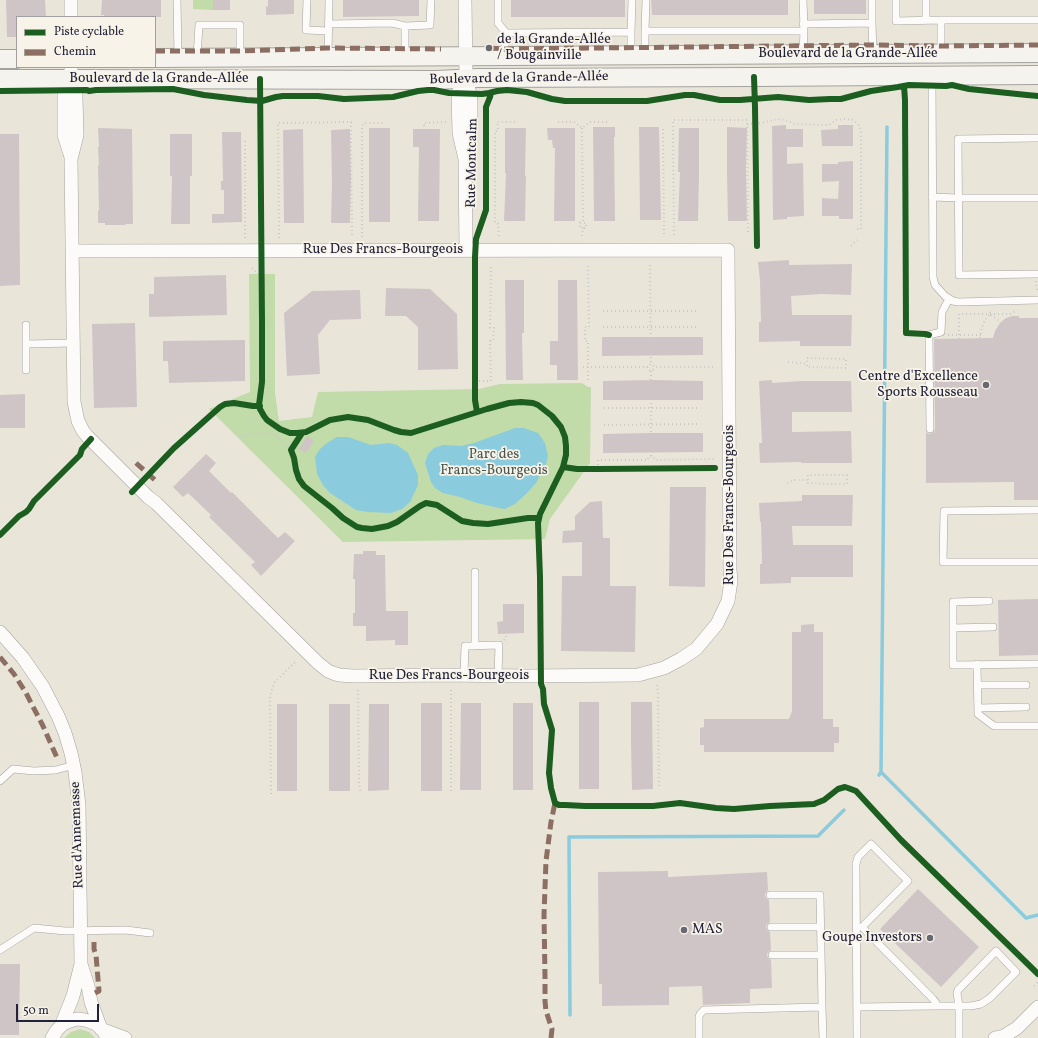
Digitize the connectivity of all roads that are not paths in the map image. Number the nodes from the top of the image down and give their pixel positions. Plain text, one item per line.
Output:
1 (71, 0) edge
2 (177, 0) edge
3 (306, 0) edge
4 (328, 0) edge
5 (431, 0) edge
6 (465, 0) edge
7 (498, 0) edge
8 (632, 0) edge
9 (646, 0) edge
10 (803, 0) edge
11 (872, 0) edge
12 (896, 0) edge
13 (926, 0) edge
14 (71, 16) edge
15 (926, 20) junction
16 (941, 20) junction
17 (1038, 20) edge
18 (872, 23) junction
19 (405, 26) junction
20 (328, 28) junction
21 (804, 28) junction
22 (631, 32) junction
23 (646, 32) junction
24 (506, 33) junction
25 (1038, 53) edge
26 (803, 54) junction
27 (872, 54) junction
28 (940, 54) junction
29 (638, 55) junction
30 (466, 56) junction
31 (504, 56) junction
32 (328, 57) junction
33 (405, 57) junction
34 (156, 58) edge
35 (178, 58) junction
36 (197, 58) junction
37 (240, 58) junction
38 (0, 59) edge
39 (16, 59) edge
40 (71, 73) edge
41 (1038, 75) edge
42 (932, 76) junction
43 (466, 78) junction
44 (0, 79) edge
45 (1038, 138) edge
46 (932, 197) junction
47 (959, 198) junction
48 (1038, 198) edge
49 (466, 250) junction
50 (72, 252) junction
51 (1037, 277) edge
52 (949, 299) junction
53 (1038, 300) edge
54 (26, 325) dead end
55 (73, 343) junction
56 (27, 344) junction
57 (26, 370) dead end
58 (930, 429) dead end
59 (1038, 510) edge
60 (1038, 562) edge
61 (475, 572) dead end
62 (989, 601) dead end
63 (993, 627) dead end
64 (953, 628) junction
65 (0, 632) edge
66 (475, 646) junction
67 (977, 664) junction
68 (1038, 664) edge
69 (464, 675) junction
70 (498, 675) junction
71 (978, 685) junction
72 (1026, 685) dead end
73 (1026, 707) dead end
74 (978, 708) junction
75 (1038, 726) edge
76 (74, 765) junction
77 (0, 781) edge
78 (770, 895) dead end
79 (821, 927) junction
80 (859, 927) junction
81 (771, 928) dead end
82 (80, 931) junction
83 (150, 933) dead end
84 (0, 950) edge
85 (772, 955) dead end
86 (821, 955) junction
87 (81, 964) junction
88 (936, 1006) junction
89 (959, 1006) junction
90 (822, 1007) junction
91 (857, 1007) junction
92 (1038, 1007) edge
93 (104, 1033) edge
94 (53, 1034) edge
95 (125, 1038) edge
96 (699, 1038) edge
97 (823, 1038) edge
98 (858, 1038) edge
99 (959, 1038) edge
100 (996, 1038) edge

1 - 14 street
2 - 35 lane
3 - 20 lane
4 - 20 lane
5 - 19 lane
6 - 30 street
7 - 24 lane
8 - 22 lane
9 - 23 lane
10 - 21 lane
11 - 18 lane
12 - 15 lane
13 - 15 lane
15 - 16 lane
16 - 17 lane
16 - 28 lane
18 - 21 lane
18 - 27 lane
19 - 20 lane
19 - 33 lane
20 - 32 lane
21 - 23 lane
21 - 26 lane
22 - 24 lane
22 - 29 lane
23 - 29 lane
24 - 31 lane
25 - 28 street, Boulevard de la Grande-Allée
26 - 27 street, Boulevard de la Grande-Allée
26 - 29 street, Boulevard de la Grande-Allée
27 - 28 street, Boulevard de la Grande-Allée
29 - 31 street, Boulevard de la Grande-Allée
30 - 31 street, Boulevard de la Grande-Allée
30 - 33 street, Boulevard de la Grande-Allée
30 - 43 street
32 - 33 street, Boulevard de la Grande-Allée
32 - 37 street, Boulevard de la Grande-Allée
34 - 35 street, Boulevard de la Grande-Allée
35 - 36 street, Boulevard de la Grande-Allée
36 - 37 street, Boulevard de la Grande-Allée
36 - 37 lane
38 - 39 street
40 - 43 street, Boulevard de la Grande-Allée
40 - 44 street, Boulevard de la Grande-Allée
40 - 50 street, Rue Des Francs-Bourgeois
41 - 42 street, Boulevard de la Grande-Allée
42 - 43 street, Boulevard de la Grande-Allée
42 - 46 lane
43 - 49 street, Rue Montcalm
45 - 47 lane
46 - 47 lane
46 - 52 lane
47 - 48 lane
47 - 51 lane
49 - 50 street, Rue Des Francs-Bourgeois
49 - 70 street, Rue Des Francs-Bourgeois
50 - 55 street, Rue Des Francs-Bourgeois
52 - 53 lane
52 - 58 lane
54 - 56 lane
55 - 56 lane
55 - 69 street, Rue Des Francs-Bourgeois
56 - 57 lane
59 - 60 lane
61 - 66 lane
62 - 64 lane
63 - 64 lane
64 - 67 lane
65 - 76 street, Rue d'Annemasse
66 - 69 lane
66 - 70 lane
67 - 68 lane
67 - 71 lane
69 - 70 street, Rue Des Francs-Bourgeois
71 - 72 lane
71 - 74 lane
73 - 74 lane
74 - 75 lane
76 - 77 lane
76 - 82 street, Rue d'Annemasse
78 - 79 lane
79 - 81 lane
79 - 86 lane
80 - 80 lane
80 - 88 lane
80 - 91 lane
82 - 83 lane
82 - 84 lane
82 - 87 street, Rue d'Annemasse
85 - 86 lane
86 - 90 lane
87 - 93 street, Rue d'Annemasse
87 - 94 street, Rue d'Annemasse
88 - 89 lane
88 - 91 lane
89 - 89 lane
89 - 99 lane
90 - 96 lane
90 - 97 lane
91 - 98 lane
92 - 100 street
93 - 94 street
93 - 95 street

